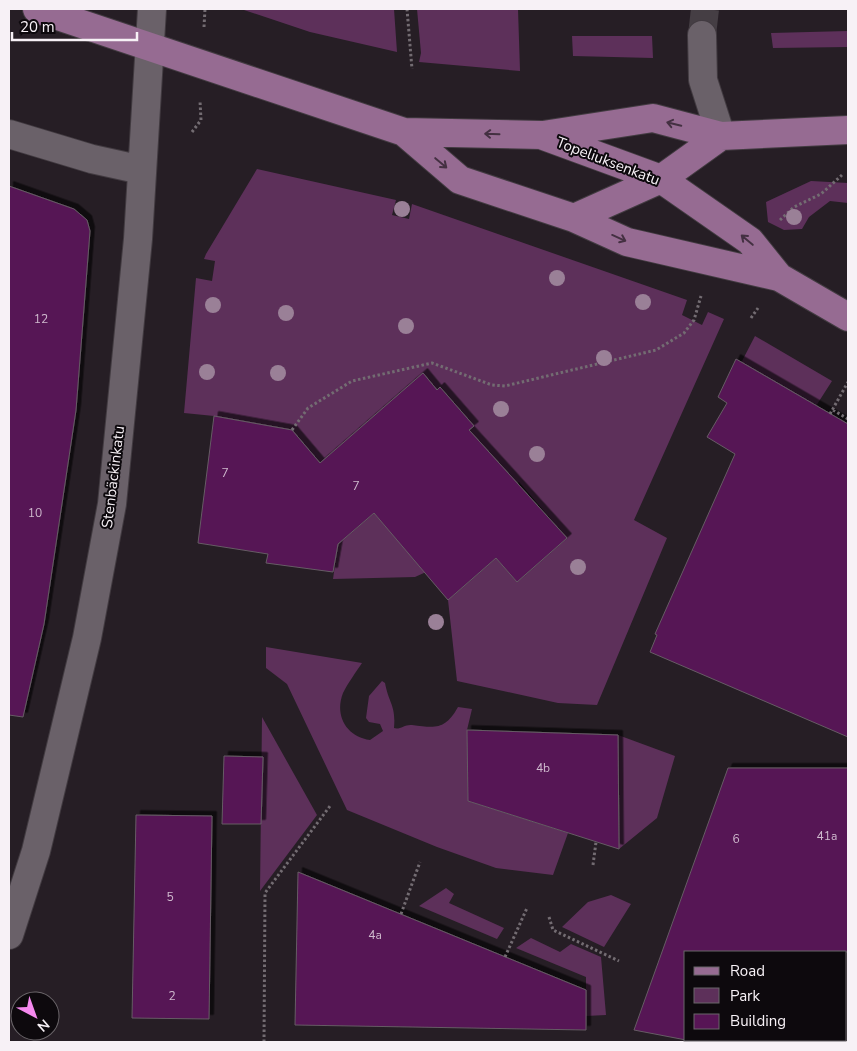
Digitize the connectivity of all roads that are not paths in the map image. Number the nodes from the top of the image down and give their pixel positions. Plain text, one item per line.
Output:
1 (37, 9) edge
2 (152, 9) edge
3 (702, 35) tunnel mouth
4 (150, 48) junction
5 (848, 130) edge
6 (404, 132) junction
7 (9, 134) edge
8 (541, 136) junction
9 (721, 136) junction
10 (142, 170) junction
11 (661, 179) junction
12 (574, 218) junction
13 (779, 276) junction
14 (848, 317) edge
15 (9, 935) edge

1 - 4 main road, Topeliuksenkatu
2 - 4 street, Stenbäckinkatu
3 - 9 street
4 - 6 main road, Topeliuksenkatu
4 - 10 street, Stenbäckinkatu
5 - 9 main road
8 -> 6 main road, Topeliuksenkatu
6 -> 12 main road, Topeliuksenkatu
7 - 10 street
9 -> 8 main road
8 - 11 main road, Topeliuksenkatu
9 - 11 main road
10 - 15 street, Stenbäckinkatu
11 - 12 main road
13 -> 11 main road, Topeliuksenkatu
12 -> 13 main road, Topeliuksenkatu
13 - 14 main road, Topeliuksenkatu

